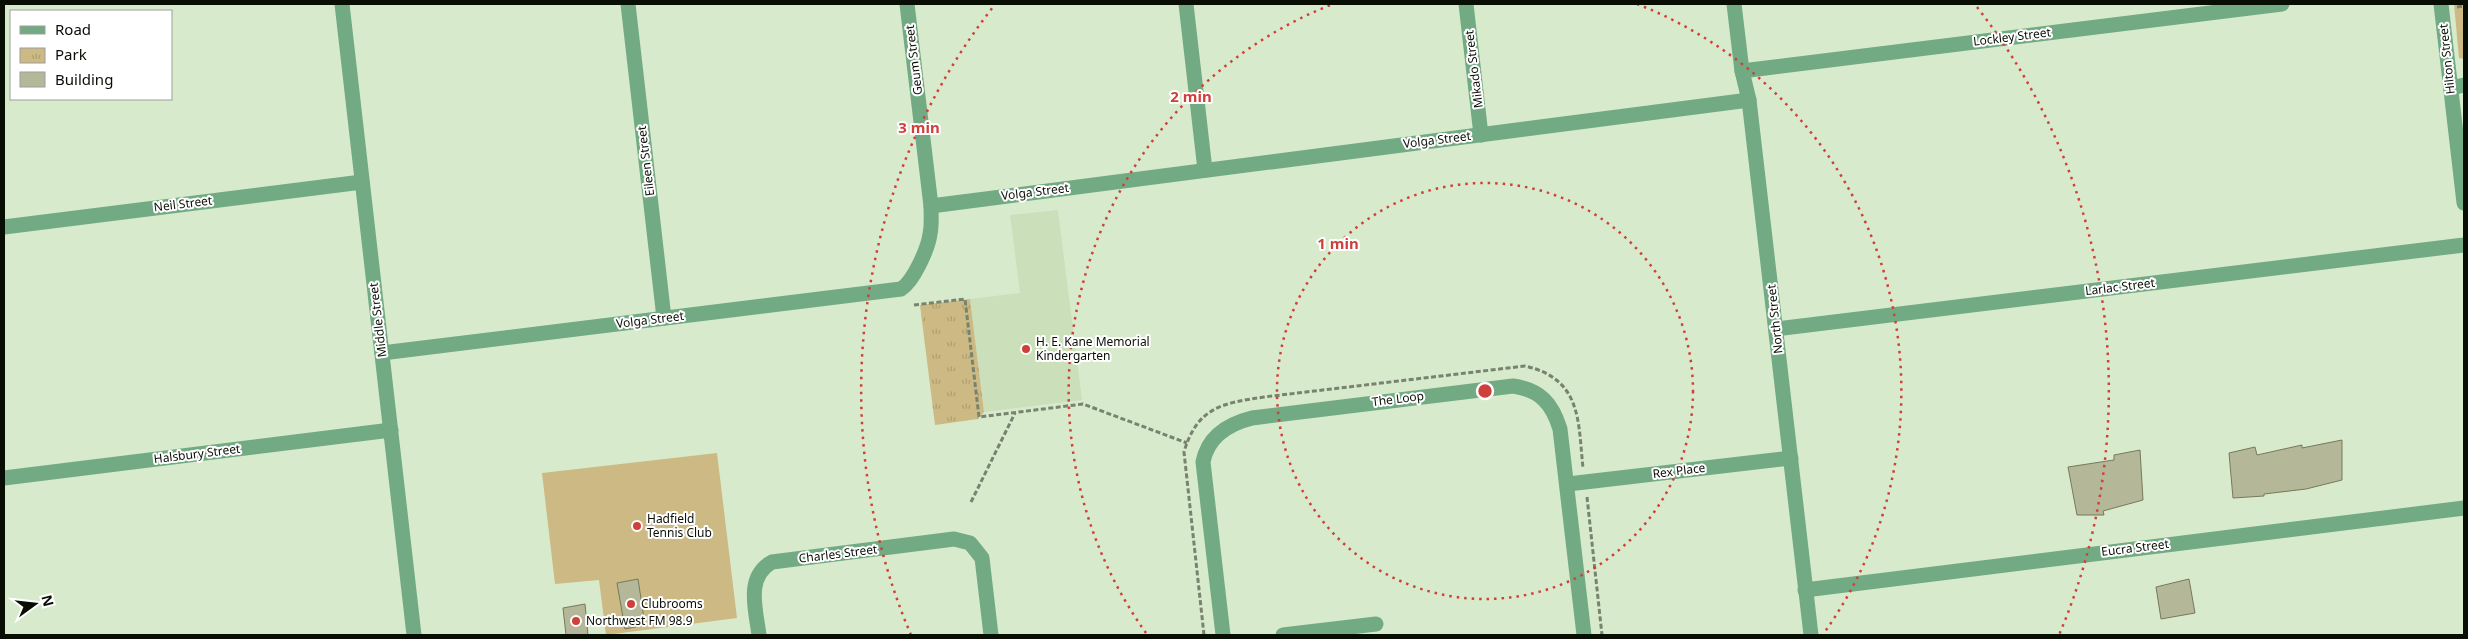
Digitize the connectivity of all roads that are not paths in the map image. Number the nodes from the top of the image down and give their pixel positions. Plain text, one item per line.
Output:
1 (342, 4) edge
2 (628, 4) edge
3 (907, 4) edge
4 (1186, 4) edge
5 (1466, 4) edge
6 (1734, 4) edge
7 (2282, 4) edge
8 (2441, 4) edge
9 (1742, 70) junction
10 (2458, 87) edge
11 (1750, 100) junction
12 (1481, 135) junction
13 (1205, 170) junction
14 (362, 182) junction
15 (2464, 203) edge
16 (930, 206) junction
17 (4, 226) edge
18 (2464, 245) edge
19 (664, 318) junction
20 (1776, 329) junction
21 (382, 352) junction
22 (391, 430) junction
23 (1791, 458) junction
24 (4, 478) edge
25 (1568, 484) junction
26 (2464, 508) edge
27 (1806, 590) junction
28 (1376, 624) dead end
29 (414, 635) edge
30 (759, 635) edge
31 (991, 635) edge
32 (1223, 635) edge
33 (1283, 635) edge
34 (1584, 635) edge
35 (1811, 635) edge

1 - 14 street, Middle Street
2 - 19 street, Eileen Street
3 - 16 street, Geum Street
4 - 13 street
5 - 12 street, Mikado Street
6 - 9 street, North Street
7 - 9 street, Lockley Street
8 - 10 street, Hilton Street
9 - 11 street, North Street
10 - 15 street, Hilton Street
11 - 12 street, Volga Street
11 - 20 street, North Street
12 - 13 street, Volga Street
13 - 16 street, Volga Street
14 - 17 street, Neil Street
14 - 21 street, Middle Street
16 - 19 street, Volga Street
18 - 20 street, Larlac Street
19 - 21 street, Volga Street
20 - 23 street, North Street
21 - 22 street, Middle Street
22 - 24 street, Halsbury Street
22 - 29 street, Middle Street
23 - 25 street, Rex Place
23 - 27 street, North Street
25 - 32 street, The Loop
25 - 34 street, The Loop
26 - 27 street, Eucra Street
27 - 35 street, North Street
28 - 33 street
30 - 31 street, Charles Street

